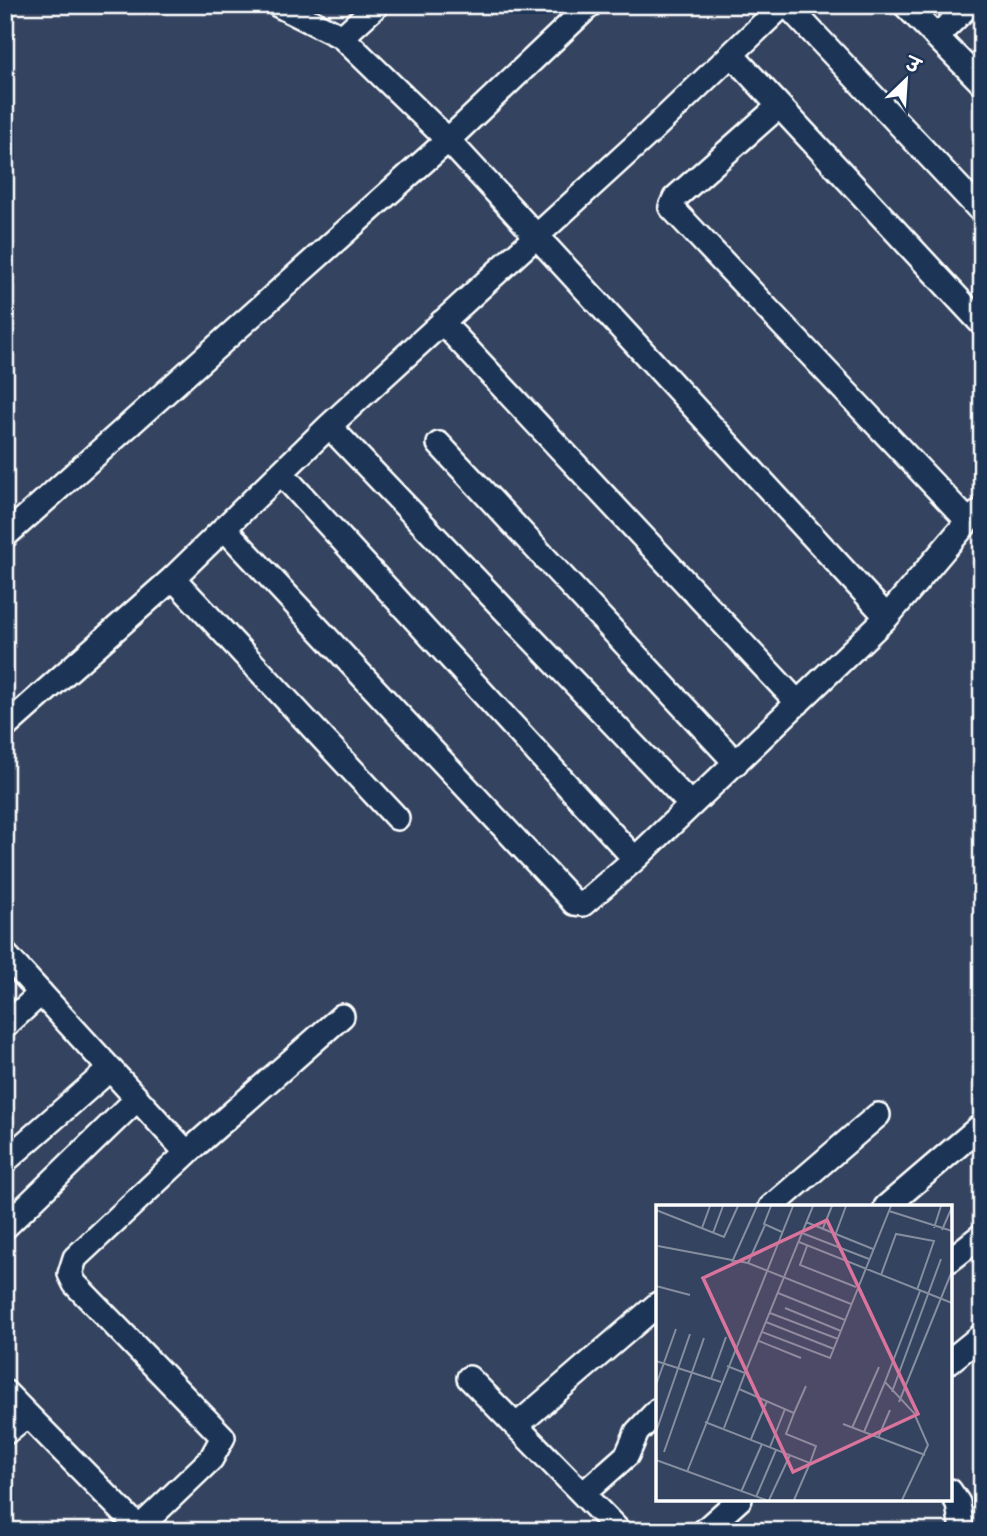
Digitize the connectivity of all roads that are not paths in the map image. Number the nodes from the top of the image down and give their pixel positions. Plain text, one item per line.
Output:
1 (278, 5) edge
2 (377, 5) edge
3 (590, 5) edge
4 (785, 5) edge
5 (905, 5) edge
6 (969, 5) edge
7 (937, 36) junction
8 (342, 37) junction
9 (732, 55) junction
10 (982, 83) edge
11 (779, 106) junction
12 (448, 140) junction
13 (982, 212) edge
14 (536, 236) junction
15 (442, 322) junction
16 (982, 324) edge
17 (329, 426) junction
18 (439, 444) dead end
19 (281, 473) junction
20 (975, 516) edge
21 (224, 528) junction
22 (5, 536) edge
23 (173, 578) junction
24 (887, 617) junction
25 (798, 703) junction
26 (5, 727) edge
27 (736, 763) junction
28 (691, 806) junction
29 (397, 818) dead end
30 (635, 859) junction
31 (5, 954) edge
32 (41, 993) junction
33 (342, 1016) dead end
34 (5, 1026) edge
35 (110, 1069) junction
36 (137, 1099) junction
37 (878, 1115) dead end
38 (982, 1125) edge
39 (187, 1153) junction
40 (5, 1161) edge
41 (773, 1205) edge
42 (888, 1205) edge
43 (5, 1227) edge
44 (982, 1235) edge
45 (952, 1258) edge
46 (656, 1306) edge
47 (982, 1335) edge
48 (952, 1359) edge
49 (469, 1378) dead end
50 (5, 1392) edge
51 (656, 1412) edge
52 (27, 1415) junction
53 (516, 1426) junction
54 (5, 1433) edge
55 (583, 1494) junction
56 (952, 1494) edge
57 (738, 1501) edge
58 (138, 1529) edge
59 (619, 1531) edge
60 (705, 1531) edge
61 (962, 1531) edge

1 - 8 street
2 - 8 street
3 - 12 street
4 - 9 street
4 - 13 street
5 - 7 street
6 - 7 street
7 - 10 street
8 - 12 street
9 - 11 street
9 - 14 street
11 - 16 street
11 - 20 street
12 - 14 street
12 - 22 street
14 - 15 street
14 - 24 street
15 - 17 street
15 - 25 street
17 - 19 street
17 - 28 street
18 - 27 street
19 - 21 street
19 - 30 street
20 - 24 street
21 - 23 street
21 - 30 street
23 - 26 street
23 - 29 street
24 - 25 street
25 - 27 street
27 - 28 street
28 - 30 street
31 - 32 street
32 - 34 street
32 - 35 street
33 - 39 street
35 - 36 street
35 - 40 street
36 - 39 street
36 - 43 street
37 - 41 street
38 - 42 street
39 - 58 street
44 - 45 street
46 - 53 street
47 - 48 street
49 - 53 street
50 - 52 street
51 - 55 street
52 - 54 street
52 - 58 street
53 - 55 street
55 - 59 street
56 - 61 street
57 - 60 street

